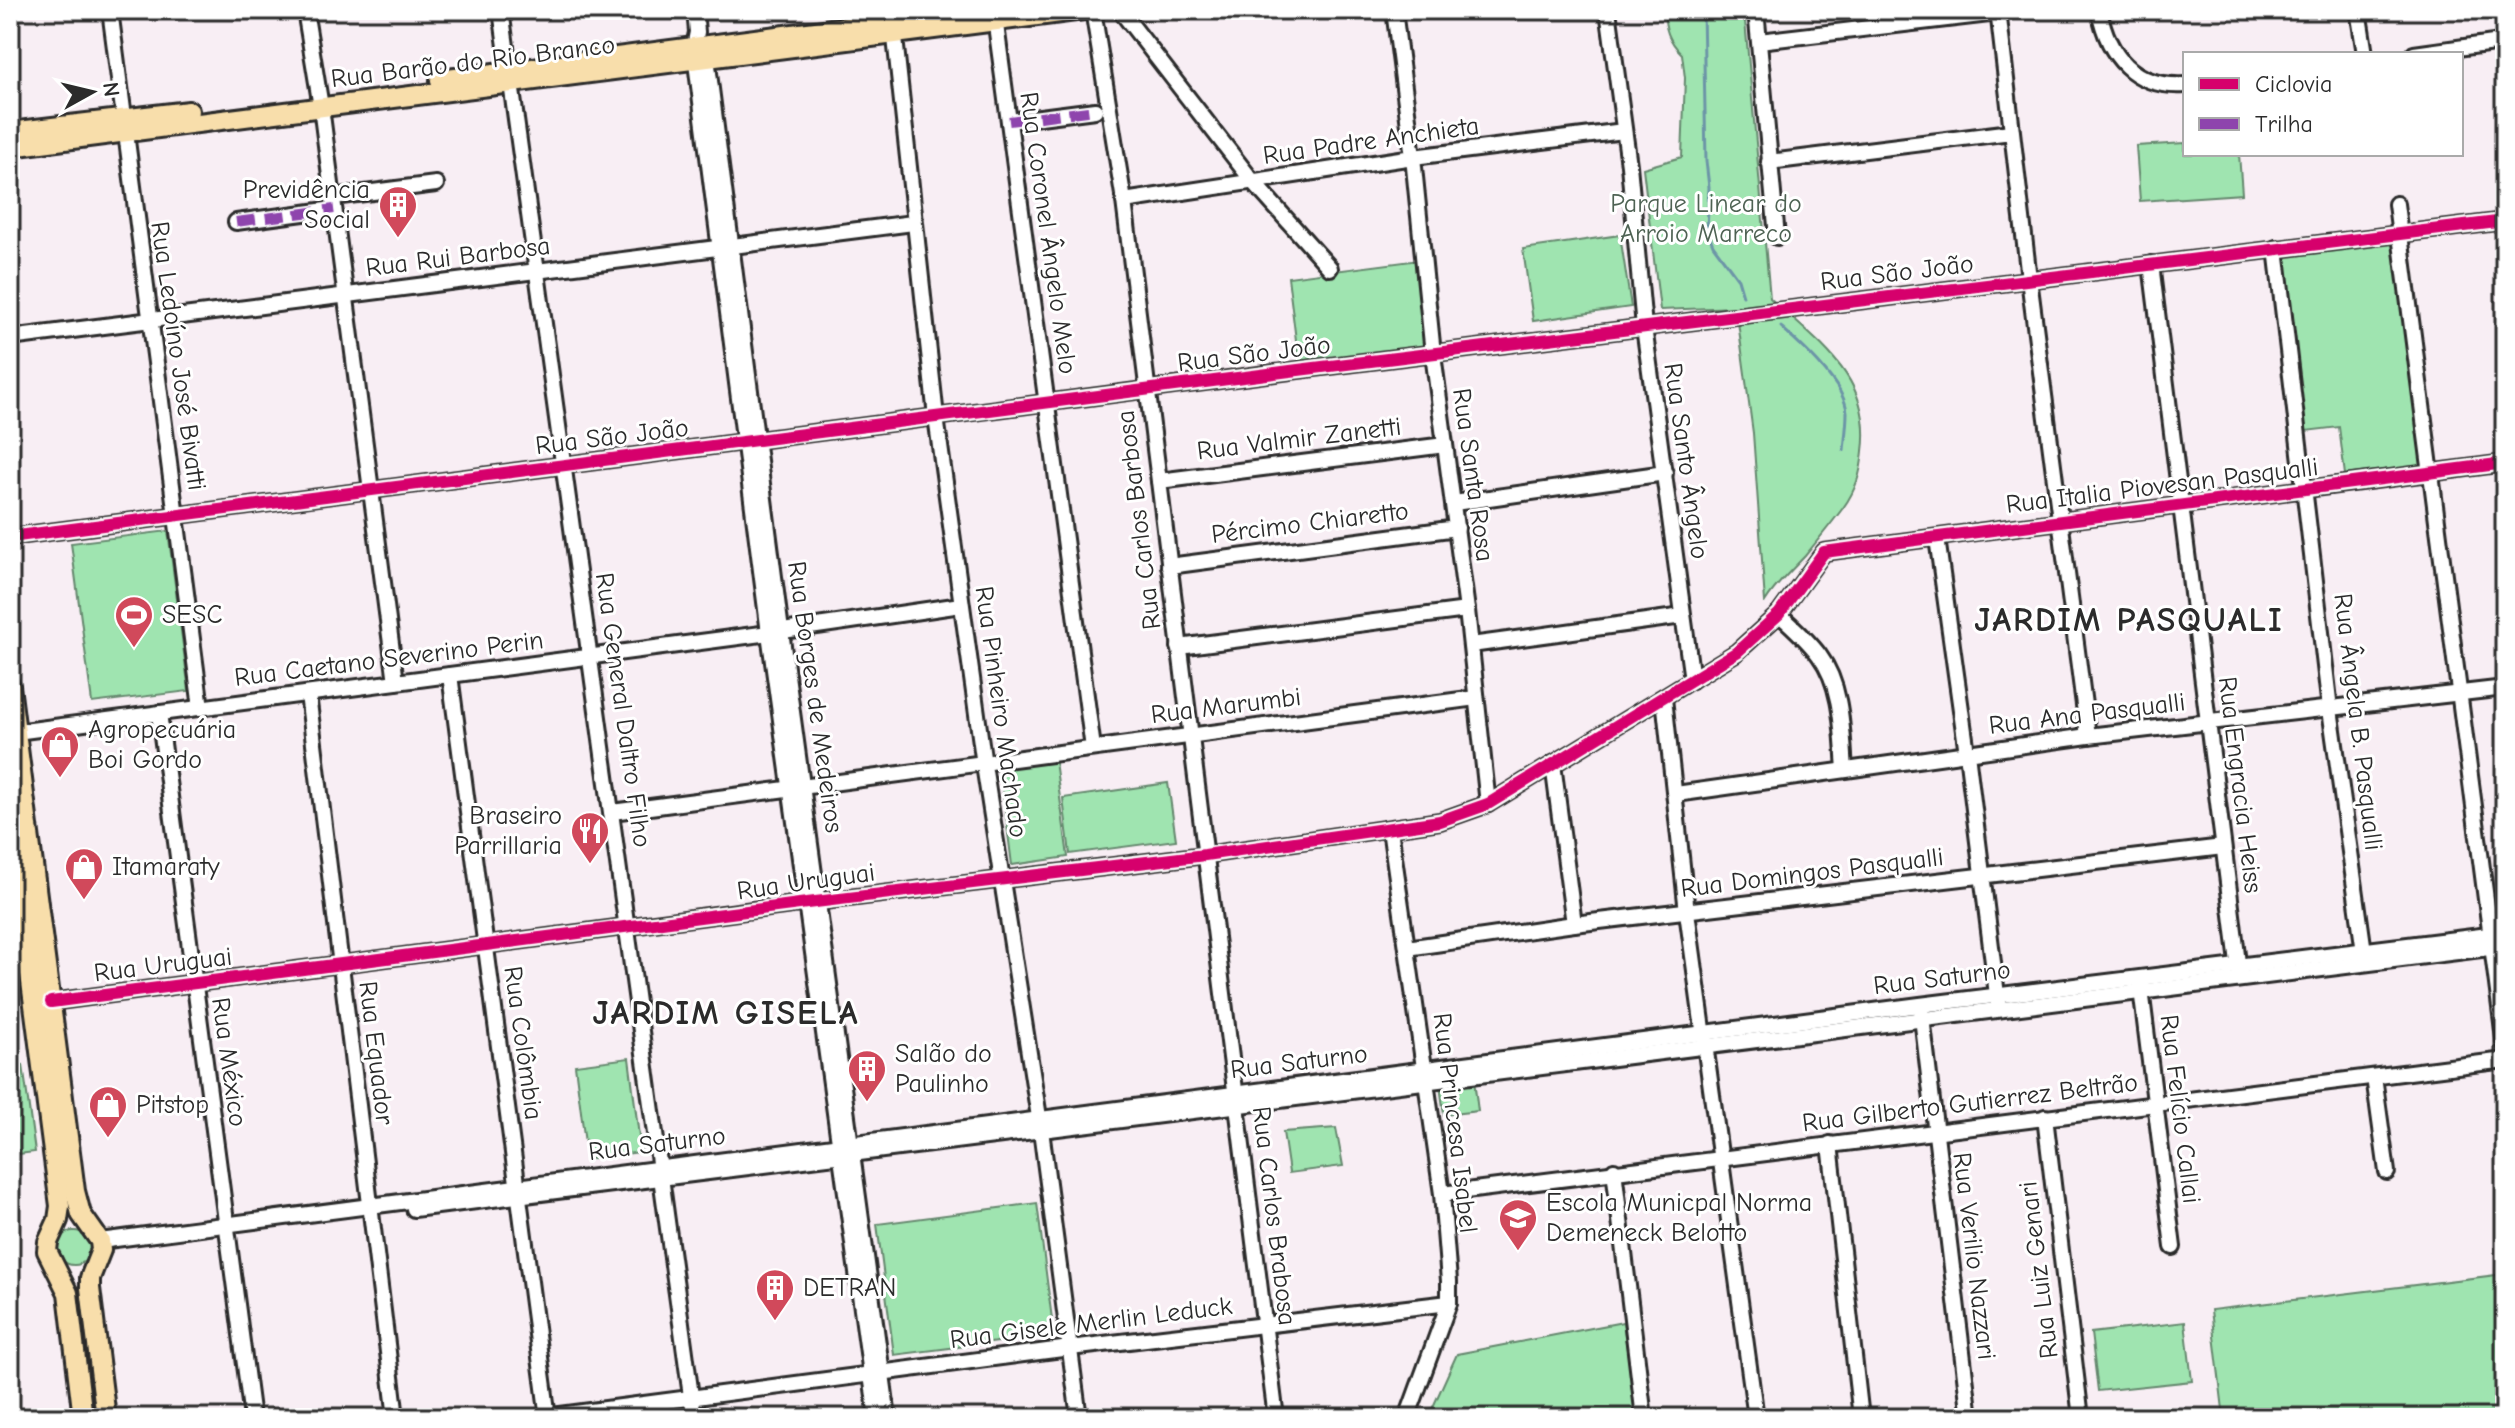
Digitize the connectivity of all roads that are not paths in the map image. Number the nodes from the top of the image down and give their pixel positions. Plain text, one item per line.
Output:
1 (110, 10) edge
2 (305, 10) edge
3 (501, 10) edge
4 (695, 10) edge
5 (977, 10) edge
6 (1120, 10) edge
7 (1394, 10) edge
8 (1608, 10) edge
9 (1756, 10) edge
10 (2099, 10) edge
11 (2358, 10) edge
12 (1091, 11) edge
13 (1998, 11) edge
14 (994, 15) edge
15 (893, 22) edge
16 (1759, 41) junction
17 (2501, 42) dead end
18 (700, 48) junction
19 (2365, 52) edge
20 (2428, 52) edge
21 (510, 77) junction
22 (2183, 85) edge
23 (320, 102) junction
24 (1095, 110) dead end
25 (1009, 121) junction
26 (124, 125) junction
27 (1624, 131) junction
28 (10, 132) edge
29 (2011, 132) junction
30 (10, 147) edge
31 (1413, 157) junction
32 (1769, 162) junction
33 (1254, 183) junction
34 (436, 184) dead end
35 (1124, 201) junction
36 (333, 203) junction
37 (2396, 204) dead end
38 (2505, 221) edge
39 (236, 222) dead end
40 (913, 223) junction
41 (2400, 232) junction
42 (1777, 237) dead end
43 (726, 247) junction
44 (2276, 248) junction
45 (2151, 264) junction
46 (1330, 268) dead end
47 (538, 271) junction
48 (2029, 279) junction
49 (346, 295) junction
50 (150, 321) junction
51 (1644, 327) junction
52 (10, 338) edge
53 (1433, 354) junction
54 (1148, 390) junction
55 (1047, 403) junction
56 (936, 417) junction
57 (752, 441) junction
58 (1445, 445) junction
59 (2505, 463) edge
60 (565, 465) junction
61 (2431, 472) junction
62 (1665, 473) junction
63 (1159, 481) junction
64 (371, 490) junction
65 (2306, 491) junction
66 (1454, 503) junction
67 (2183, 507) junction
68 (175, 515) junction
69 (2059, 521) junction
70 (1457, 528) junction
71 (10, 537) edge
72 (1937, 538) junction
73 (1824, 552) joint
74 (1169, 566) junction
75 (961, 605) junction
76 (1467, 610) junction
77 (1779, 614) junction
78 (1683, 616) junction
79 (775, 632) junction
80 (1471, 645) junction
81 (1179, 647) junction
82 (591, 657) junction
83 (450, 675) junction
84 (1692, 680) junction
85 (396, 682) junction
86 (10, 686) edge
87 (2505, 688) edge
88 (2459, 693) junction
89 (308, 694) junction
90 (1476, 698) junction
91 (1664, 698) junction
92 (201, 708) junction
93 (2330, 709) junction
94 (159, 713) junction
95 (2207, 724) junction
96 (16, 732) junction
97 (1190, 735) junction
98 (2088, 736) junction
99 (1093, 748) junction
100 (1967, 753) junction
101 (1553, 764) junction
102 (984, 765) junction
103 (1845, 770) junction
104 (798, 789) junction
105 (1676, 794) junction
106 (1488, 804) junction
107 (612, 812) junction
108 (10, 819) edge
109 (1390, 829) junction
110 (2223, 847) junction
111 (1205, 855) junction
112 (1982, 876) junction
113 (1001, 879) junction
114 (15, 893) edge
115 (813, 903) junction
116 (1687, 912) junction
117 (1574, 924) junction
118 (628, 928) junction
119 (2498, 940) edge
120 (486, 946) junction
121 (1407, 948) junction
122 (2364, 957) junction
123 (341, 965) junction
124 (2239, 972) junction
125 (195, 983) junction
126 (2140, 983) junction
127 (51, 1002) junction
128 (1997, 1002) junction
129 (1921, 1012) junction
130 (1704, 1040) junction
131 (2505, 1046) edge
132 (2505, 1060) edge
133 (1425, 1076) junction
134 (2374, 1077) junction
135 (1235, 1100) junction
136 (2155, 1104) junction
137 (2045, 1117) junction
138 (1040, 1125) junction
139 (1934, 1131) junction
140 (1830, 1144) junction
141 (847, 1149) junction
142 (1722, 1157) junction
143 (1614, 1170) junction
144 (2387, 1172) dead end
145 (661, 1173) junction
146 (518, 1190) junction
147 (1442, 1194) junction
148 (372, 1210) junction
149 (88, 1225) junction
150 (56, 1227) junction
151 (227, 1229) junction
152 (2173, 1247) dead end
153 (99, 1252) junction
154 (56, 1268) junction
155 (1449, 1303) junction
156 (1264, 1327) junction
157 (1070, 1348) junction
158 (877, 1374) junction
159 (691, 1398) junction
160 (83, 1418) edge
161 (106, 1418) edge
162 (252, 1418) edge
163 (396, 1418) edge
164 (545, 1418) edge
165 (694, 1418) edge
166 (877, 1418) edge
167 (888, 1418) edge
168 (1079, 1418) edge
169 (1276, 1418) edge
170 (1407, 1418) edge
171 (1644, 1418) edge
172 (1756, 1418) edge
173 (1861, 1418) edge
174 (1970, 1418) edge
175 (2081, 1418) edge

1 - 26 street, Rua Ledoíno José Bivatti
2 - 23 street
3 - 21 street, Rua General Daltro Filho
4 - 18 street
5 - 15 main road, Rua Barão do Rio Branco
6 - 33 street
7 - 31 street, Rua Santa Rosa
8 - 27 street, Rua Santo Ângelo
9 - 16 street
10 - 22 street
11 - 19 street
12 - 14 main road, Rua Barão do Rio Branco
12 - 35 street, Rua Carlos Barbosa
13 - 16 street
13 - 29 street
14 - 15 main road, Rua Barão do Rio Branco
14 - 25 street, Rua Coronel Ângelo Melo
15 - 18 main road, Rua Barão do Rio Branco
15 - 40 street, Rua Pinheiro Machado
16 - 32 street
17 - 20 street
18 - 21 main road, Rua Barão do Rio Branco
18 - 43 street, Rua Borges de Medeiros
21 - 23 main road, Rua Barão do Rio Branco
21 - 47 street, Rua General Daltro Filho
23 - 26 main road, Rua Barão do Rio Branco
23 - 36 street
24 - 25 street
25 - 55 street, Rua Coronel Ângelo Melo
26 - 28 main road, Rua Barão do Rio Branco
26 - 30 main road, Rua Barão do Rio Branco
26 - 50 street, Rua Ledoíno José Bivatti
27 - 31 street, Rua Padre Anchieta
27 - 51 street, Rua Santo Ângelo
29 - 32 street
29 - 48 street
31 - 33 street, Rua Padre Anchieta
31 - 53 street, Rua Santa Rosa
32 - 42 street
33 - 35 street, Rua Padre Anchieta
33 - 46 street
34 - 36 street
35 - 54 street, Rua Carlos Barbosa
36 - 39 street
36 - 49 street
37 - 41 street
38 - 41 street, Rua São João
40 - 43 street, Rua Rui Barbosa
40 - 56 street, Rua Pinheiro Machado
41 - 44 street, Rua São João
41 - 61 street
43 - 47 street, Rua Rui Barbosa
43 - 57 street, Rua Borges de Medeiros
44 - 45 street, Rua São João
44 - 65 street, Rua Ângela B. Pasqualli
45 - 48 street, Rua São João
45 - 67 street, Rua Engracia Heiss
47 - 49 street, Rua Rui Barbosa
47 - 60 street, Rua General Daltro Filho
48 - 51 street, Rua São João
48 - 69 street
49 - 50 street, Rua Rui Barbosa
49 - 64 street
50 - 52 street, Rua Rui Barbosa
50 - 68 street, Rua Ledoíno José Bivatti
51 - 53 street, Rua São João
51 - 62 street, Rua Santo Ângelo
53 - 54 street, Rua São João
53 - 58 street, Rua Santa Rosa
54 - 55 street, Rua São João
54 - 63 street, Rua Carlos Barbosa
55 - 56 street, Rua São João
55 - 99 street, Rua Coronel Ângelo Melo
56 - 57 street, Rua São João
56 - 75 street, Rua Pinheiro Machado
57 - 60 street, Rua São João
57 - 79 street, Rua Borges de Medeiros
58 - 63 street, Rua Valmir Zanetti
58 - 66 street, Rua Santa Rosa
59 - 61 street, Rua Italia Piovesan Pasqualli
60 - 64 street, Rua São João
60 - 82 street, Rua General Daltro Filho
61 - 65 street, Rua Italia Piovesan Pasqualli
61 - 88 street
62 - 66 street
62 - 78 street, Rua Santo Ângelo
63 - 74 street, Rua Carlos Barbosa
64 - 68 street, Rua São João
64 - 85 street
65 - 67 street, Rua Italia Piovesan Pasqualli
65 - 93 street, Rua Ângela B. Pasqualli
66 - 70 street, Rua Santa Rosa
67 - 69 street, Rua Italia Piovesan Pasqualli
67 - 95 street, Rua Engracia Heiss
68 - 71 street, Rua São João
68 - 92 street, Rua Ledoíno José Bivatti
69 - 72 street, Rua Italia Piovesan Pasqualli
69 - 98 street
70 - 74 street, Pércimo Chiaretto
70 - 76 street, Rua Santa Rosa
72 - 73 street, Rua Italia Piovesan Pasqualli
72 - 100 street
73 - 77 street, Rua Uruguai
74 - 81 street, Rua Carlos Barbosa
75 - 79 street, Rua Caetano Severino Perin
75 - 102 street, Rua Pinheiro Machado
76 - 80 street, Rua Santa Rosa
76 - 81 street
77 - 84 street, Rua Uruguai
77 - 103 street
78 - 80 street
78 - 84 street, Rua Santo Ângelo
79 - 82 street, Rua Caetano Severino Perin
79 - 104 street, Rua Borges de Medeiros
80 - 90 street, Rua Santa Rosa
81 - 97 street, Rua Carlos Barbosa
82 - 83 street, Rua Caetano Severino Perin
82 - 107 street, Rua General Daltro Filho
83 - 85 street, Rua Caetano Severino Perin
83 - 120 street, Rua Colômbia
84 - 91 street, Rua Uruguai
85 - 89 street, Rua Caetano Severino Perin
86 - 96 main road
87 - 88 street, Rua Ana Pasqualli
88 - 93 street, Rua Ana Pasqualli
88 - 119 street
89 - 92 street, Rua Caetano Severino Perin
89 - 123 street, Rua Equador
90 - 97 street, Rua Marumbi
90 - 106 street, Rua Santa Rosa
91 - 101 street, Rua Uruguai
91 - 105 street
92 - 94 street, Rua Caetano Severino Perin
93 - 95 street, Rua Ana Pasqualli
93 - 122 street, Rua Ângela B. Pasqualli
94 - 96 street, Rua Caetano Severino Perin
94 - 125 street, Rua México
95 - 98 street, Rua Ana Pasqualli
95 - 110 street, Rua Engracia Heiss
96 - 127 main road
97 - 99 street, Rua Marumbi
97 - 111 street, Rua Carlos Brabosa
98 - 100 street, Rua Ana Pasqualli
99 - 102 street, Rua Marumbi
100 - 103 street, Rua Ana Pasqualli
100 - 112 street
101 - 106 street, Rua Uruguai
101 - 117 street
102 - 104 street, Rua Marumbi
102 - 113 street, Rua Pinheiro Machado
103 - 105 street, Rua Ana Pasqualli
104 - 107 street, Rua Marumbi
104 - 115 street, Rua Borges de Medeiros
105 - 116 street
106 - 109 street, Rua Uruguai
107 - 118 street, Rua General Daltro Filho
108 - 114 main road
109 - 111 street, Rua Uruguai
109 - 121 street, Rua Princesa Isabel
110 - 112 street, Rua Domingos Pasqualli
110 - 124 street, Rua Engracia Heiss
111 - 113 street, Rua Uruguai
111 - 135 street, Rua Carlos Brabosa
112 - 116 street, Rua Domingos Pasqualli
112 - 128 street
113 - 115 street, Rua Uruguai
113 - 138 street, Rua Pinheiro Machado
114 - 150 main road
115 - 118 street, Rua Uruguai
115 - 141 street, Rua Borges de Medeiros
116 - 117 street, Rua Domingos Pasqualli
116 - 130 street
117 - 121 street, Rua Domingos Pasqualli
118 - 120 street, Rua Uruguai
118 - 145 street, Rua General Daltro Filho
119 - 122 street, Rua Saturno
119 - 131 street
120 - 123 street, Rua Uruguai
120 - 146 street, Rua Colômbia
121 - 133 street, Rua Princesa Isabel
122 - 124 street, Rua Saturno
123 - 125 street, Rua Uruguai
123 - 148 street, Rua Equador
124 - 126 street, Rua Saturno
125 - 127 street, Rua Uruguai
125 - 151 street, Rua México
126 - 128 street, Rua Saturno
126 - 136 street, Rua Felício Callai
127 - 149 main road
128 - 129 street, Rua Saturno
129 - 130 street, Rua Saturno
129 - 139 street, Rua Verilio Nazzari
130 - 133 street, Rua Saturno
130 - 142 street
132 - 134 street, Rua Gilberto Gutierrez Beltrão
133 - 135 street, Rua Saturno
133 - 147 street, Rua Princesa Isabel
134 - 136 street, Rua Gilberto Gutierrez Beltrão
134 - 144 street
135 - 138 street, Rua Saturno
135 - 156 street, Rua Carlos Brabosa
136 - 137 street, Rua Gilberto Gutierrez Beltrão
136 - 152 street, Rua Felício Callai
137 - 139 street, Rua Gilberto Gutierrez Beltrão
137 - 175 street, Rua Luiz Genari
138 - 141 street, Rua Saturno
138 - 157 street, Rua Pinheiro Machado
139 - 140 street, Rua Gilberto Gutierrez Beltrão
139 - 174 street, Rua Verilio Nazzari
140 - 142 street, Rua Gilberto Gutierrez Beltrão
140 - 173 street
141 - 145 street, Rua Saturno
141 - 158 street, Rua Borges de Medeiros
142 - 143 street, Rua Gilberto Gutierrez Beltrão
142 - 172 street
143 - 147 street, Rua Gilberto Gutierrez Beltrão
143 - 171 street
145 - 146 street, Rua Saturno
145 - 159 street, Rua General Daltro Filho
146 - 148 street, Rua Saturno
146 - 164 street, Rua Colômbia
147 - 155 street, Rua Princesa Isabel
148 - 151 street, Rua Saturno
148 - 163 street, Rua Equador
149 - 150 main road
149 - 153 main road
150 - 154 main road
151 - 153 street, Rua Saturno
151 - 162 street, Rua México
153 - 154 main road
153 - 161 main road
154 - 160 main road
155 - 156 street, Rua Gisele Merlin Leduck
155 - 170 street, Rua Princesa Isabel
156 - 157 street, Rua Gisele Merlin Leduck
156 - 169 street, Rua Carlos Brabosa
157 - 158 street, Rua Gisele Merlin Leduck
157 - 168 street, Rua Pinheiro Machado
158 - 159 street, Rua Gisele Merlin Leduck
158 - 166 street, Rua Borges de Medeiros
158 - 167 street, Rua Borges de Medeiros
159 - 164 street, Rua Gisele Merlin Leduck
159 - 165 street, Rua General Daltro Filho

